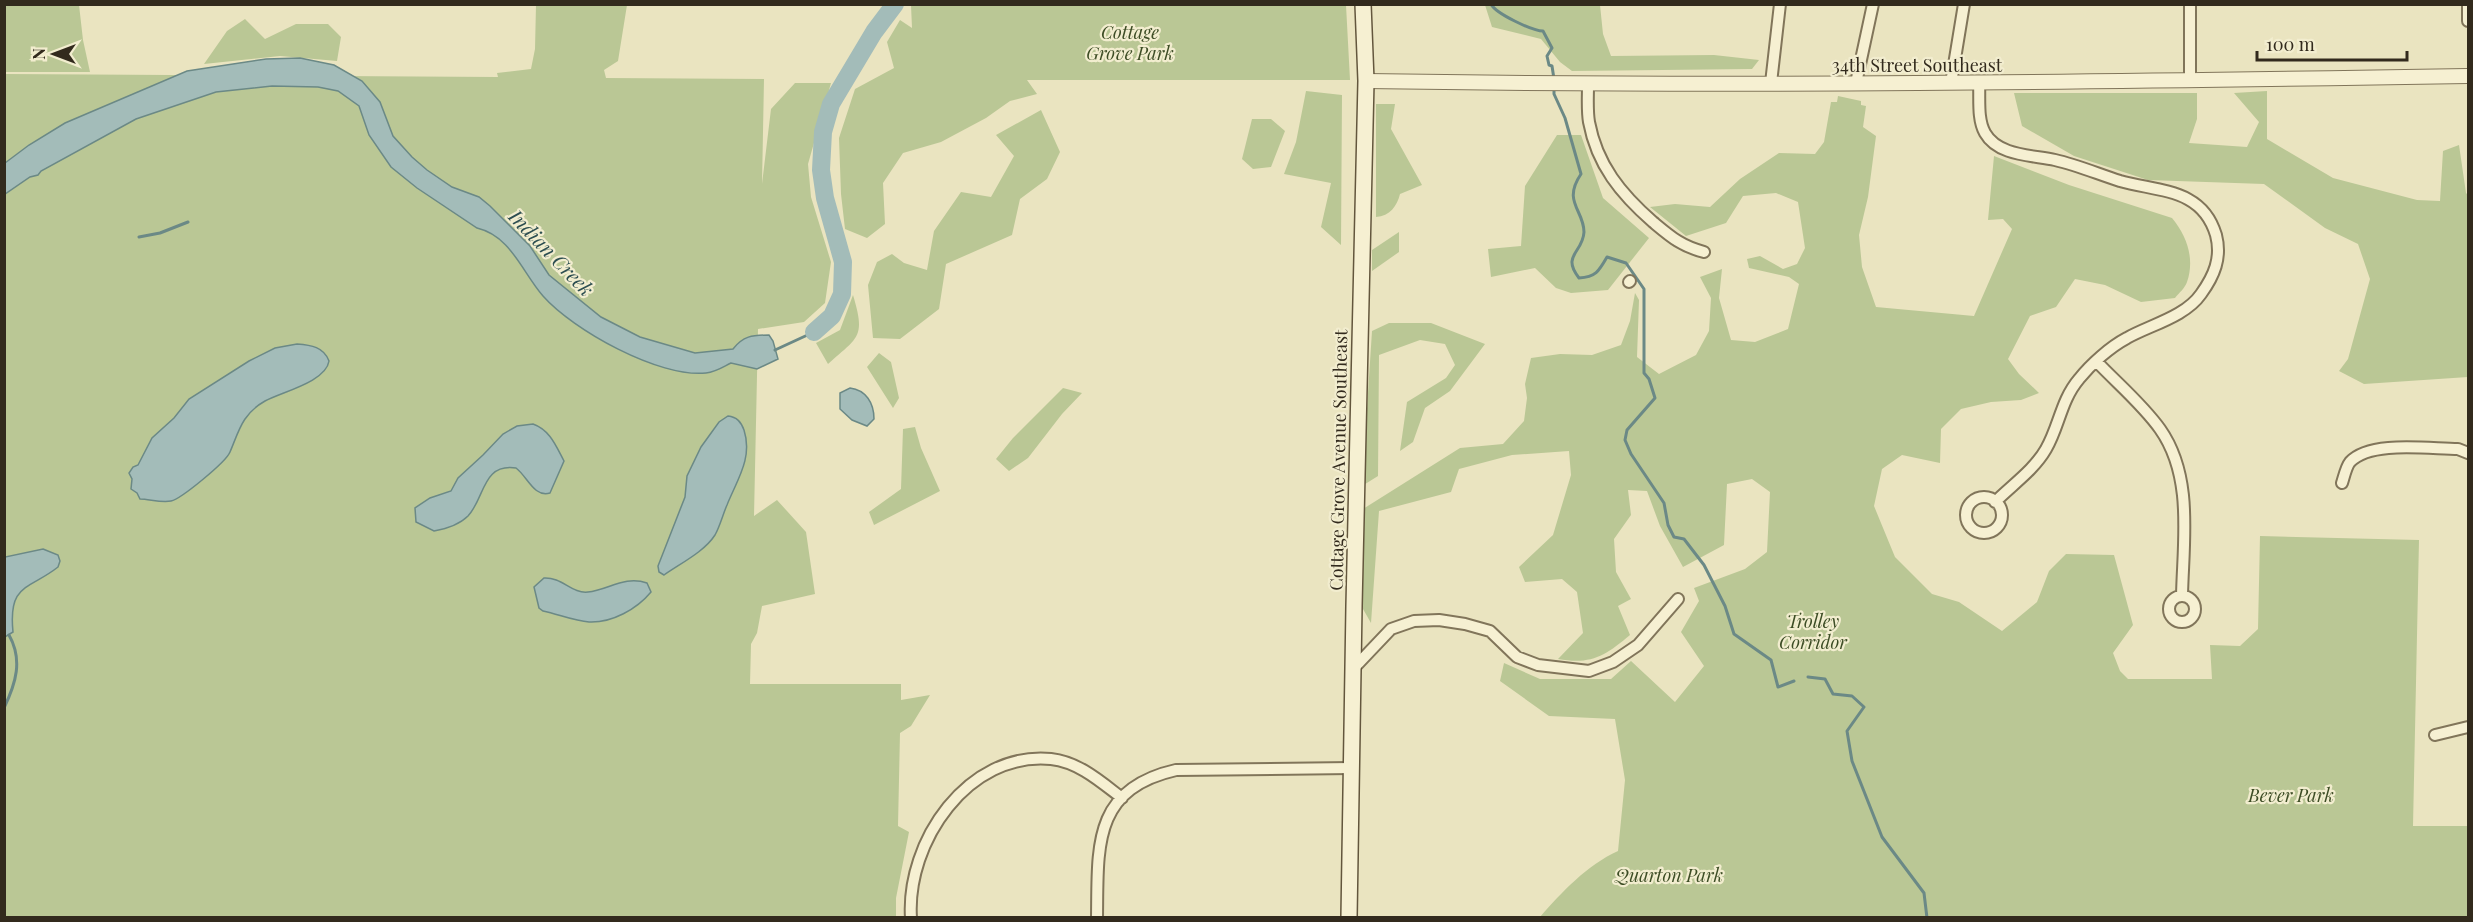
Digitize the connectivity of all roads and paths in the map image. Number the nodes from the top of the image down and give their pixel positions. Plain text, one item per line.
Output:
1 (1363, 4) edge
2 (1780, 4) edge
3 (1873, 4) edge
4 (1964, 4) edge
5 (2190, 4) edge
6 (2468, 4) edge
7 (2469, 21) edge
8 (2469, 76) edge
9 (1366, 81) junction
10 (2190, 81) junction
11 (1771, 83) junction
12 (1856, 83) junction
13 (1951, 83) junction
14 (1979, 83) junction
15 (1588, 85) junction
16 (1704, 252) dead end
17 (2097, 362) junction
18 (2469, 453) edge
19 (2342, 483) dead end
20 (1995, 502) dead end
21 (2182, 596) dead end
22 (1678, 599) dead end
23 (1353, 669) junction
24 (2469, 727) edge
25 (2435, 735) dead end
26 (1352, 768) junction
27 (1122, 798) junction
28 (910, 918) edge
29 (1097, 918) edge
30 (1349, 918) edge

1 - 9 main road, Cottage Grove Avenue Southeast
2 - 11 street
3 - 12 street
4 - 13 street
5 - 10 street
6 - 7 street
8 - 10 street, 34th Street Southeast
9 - 15 street, 34th Street Southeast
9 - 23 main road, Cottage Grove Avenue Southeast
10 - 14 street, 34th Street Southeast
11 - 12 street, 34th Street Southeast
11 - 15 street, 34th Street Southeast
12 - 13 street, 34th Street Southeast
13 - 14 street, 34th Street Southeast
14 - 17 street
15 - 16 street
17 - 20 street
17 - 21 street
18 - 19 street
22 - 23 street
23 - 26 main road, Cottage Grove Avenue Southeast
24 - 25 street
26 - 27 street
26 - 30 main road, Cottage Grove Avenue Southeast
27 - 28 street
27 - 29 street

